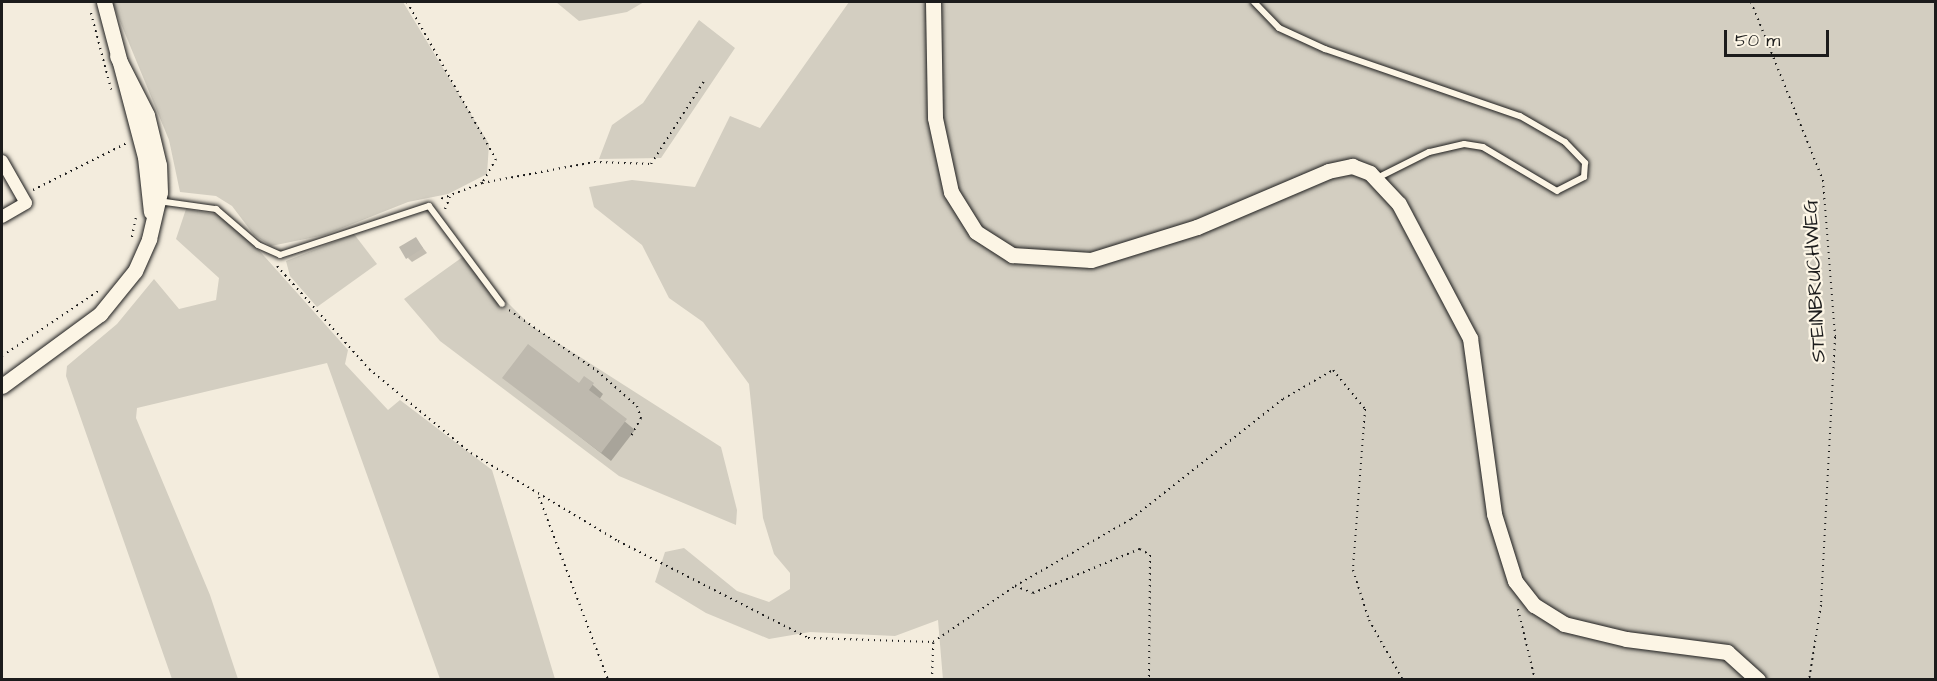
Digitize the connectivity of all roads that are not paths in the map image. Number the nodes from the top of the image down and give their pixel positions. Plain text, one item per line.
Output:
1 (933, 2) edge
2 (1254, 2) edge
3 (97, 4) edge
4 (2, 160) edge
5 (1377, 178) junction
6 (155, 201) junction
7 (2, 217) edge
8 (502, 304) road end
9 (2, 386) edge
10 (1758, 680) edge

1 - 5 street
2 - 5 lane
3 - 6 street
4 - 7 street
5 - 10 street
6 - 8 lane
6 - 9 street

